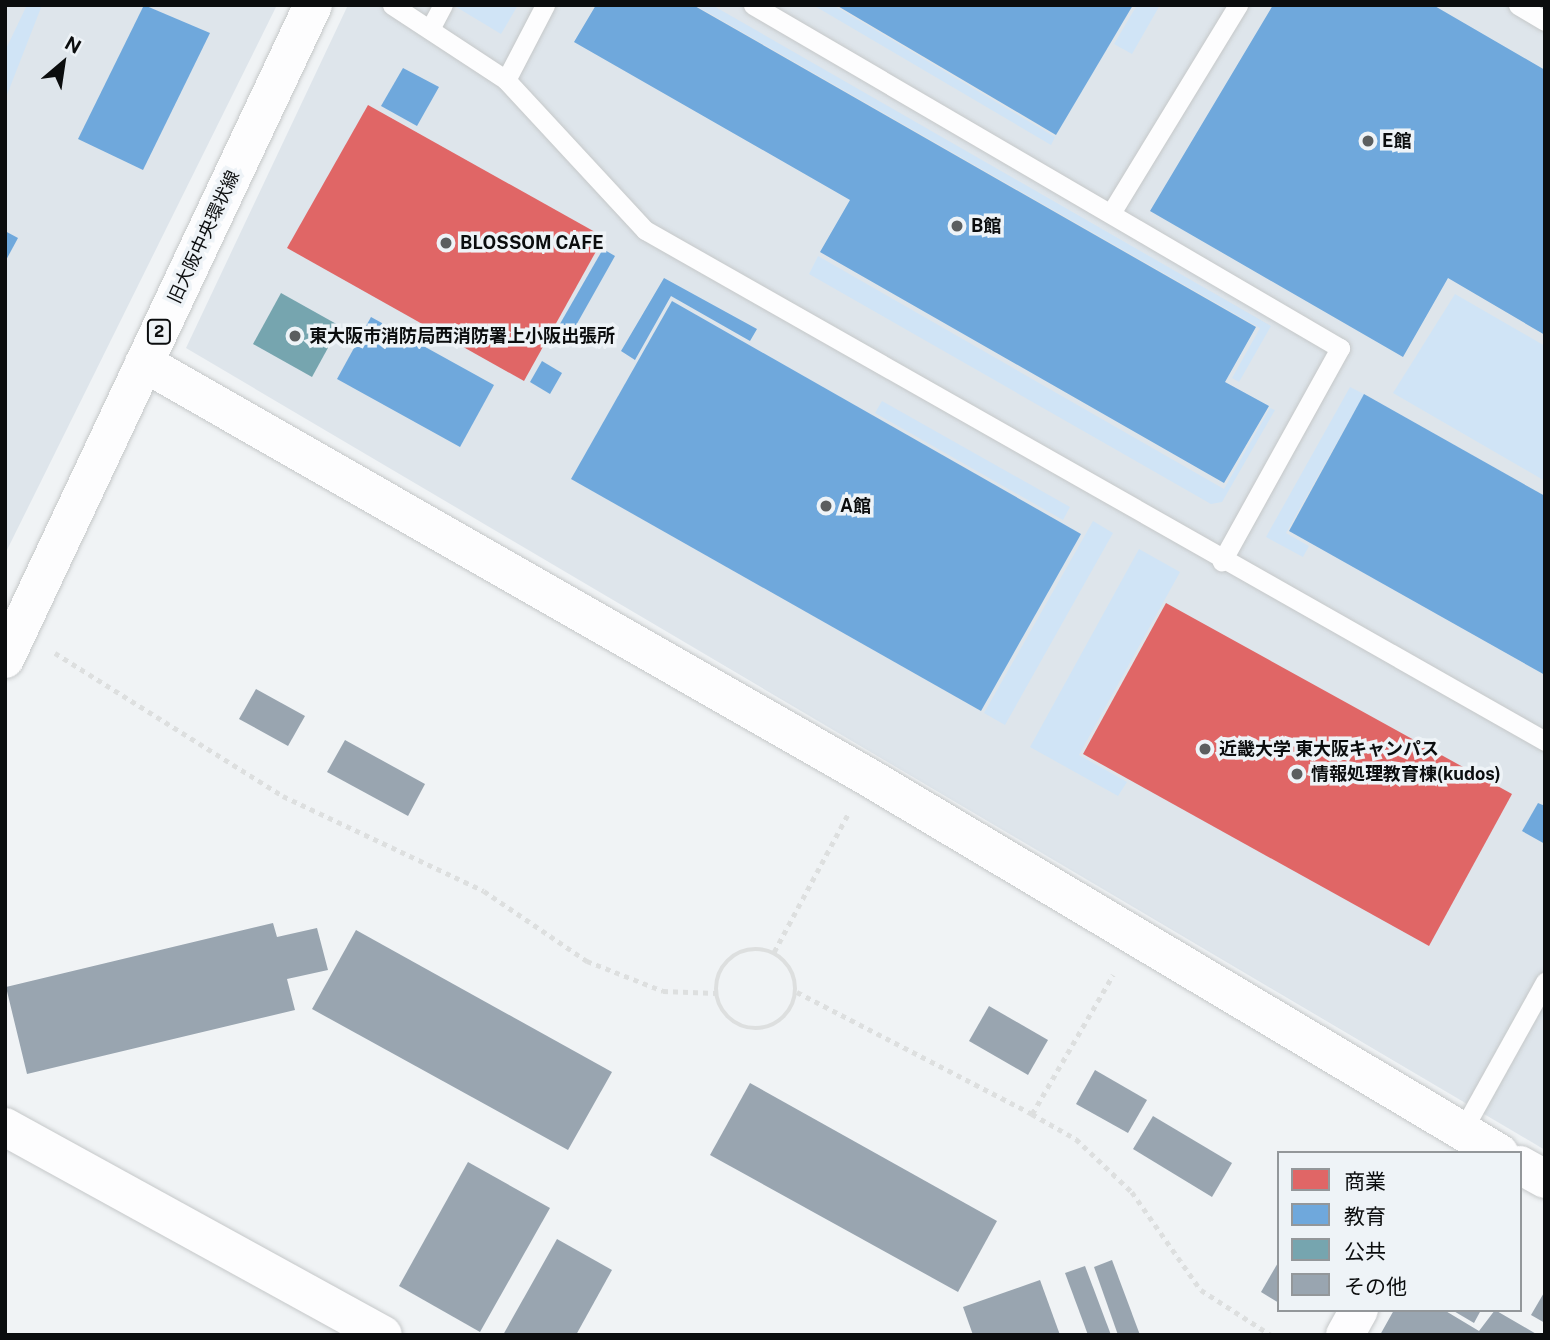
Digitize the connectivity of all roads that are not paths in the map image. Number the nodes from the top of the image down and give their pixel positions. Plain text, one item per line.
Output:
1 (313, 5) edge
2 (393, 5) edge
3 (443, 5) edge
4 (545, 5) edge
5 (753, 5) edge
6 (1238, 5) edge
7 (1518, 5) edge
8 (1545, 21) edge
9 (430, 29) junction
10 (506, 80) junction
11 (1111, 213) junction
12 (144, 363) junction
13 (1222, 561) junction
14 (11, 646) edge
15 (1545, 741) edge
16 (1545, 982) edge
17 (5, 1127) edge
18 (1456, 1142) edge
19 (1491, 1151) edge
20 (1522, 1166) edge
21 (1545, 1179) edge
22 (1358, 1312) edge
23 (383, 1335) edge
24 (1345, 1335) edge

1 - 12 street, 旧大阪中央環状線 / 2
2 - 9 lane
3 - 9 lane
4 - 10 lane
5 - 11 lane
6 - 11 lane
7 - 8 lane
9 - 10 lane
10 - 13 lane
11 - 13 lane
12 - 14 street, 旧大阪中央環状線 / 2
12 - 18 street
13 - 15 lane
16 - 18 lane
17 - 23 street
18 - 19 street
20 - 21 street
22 - 24 street

